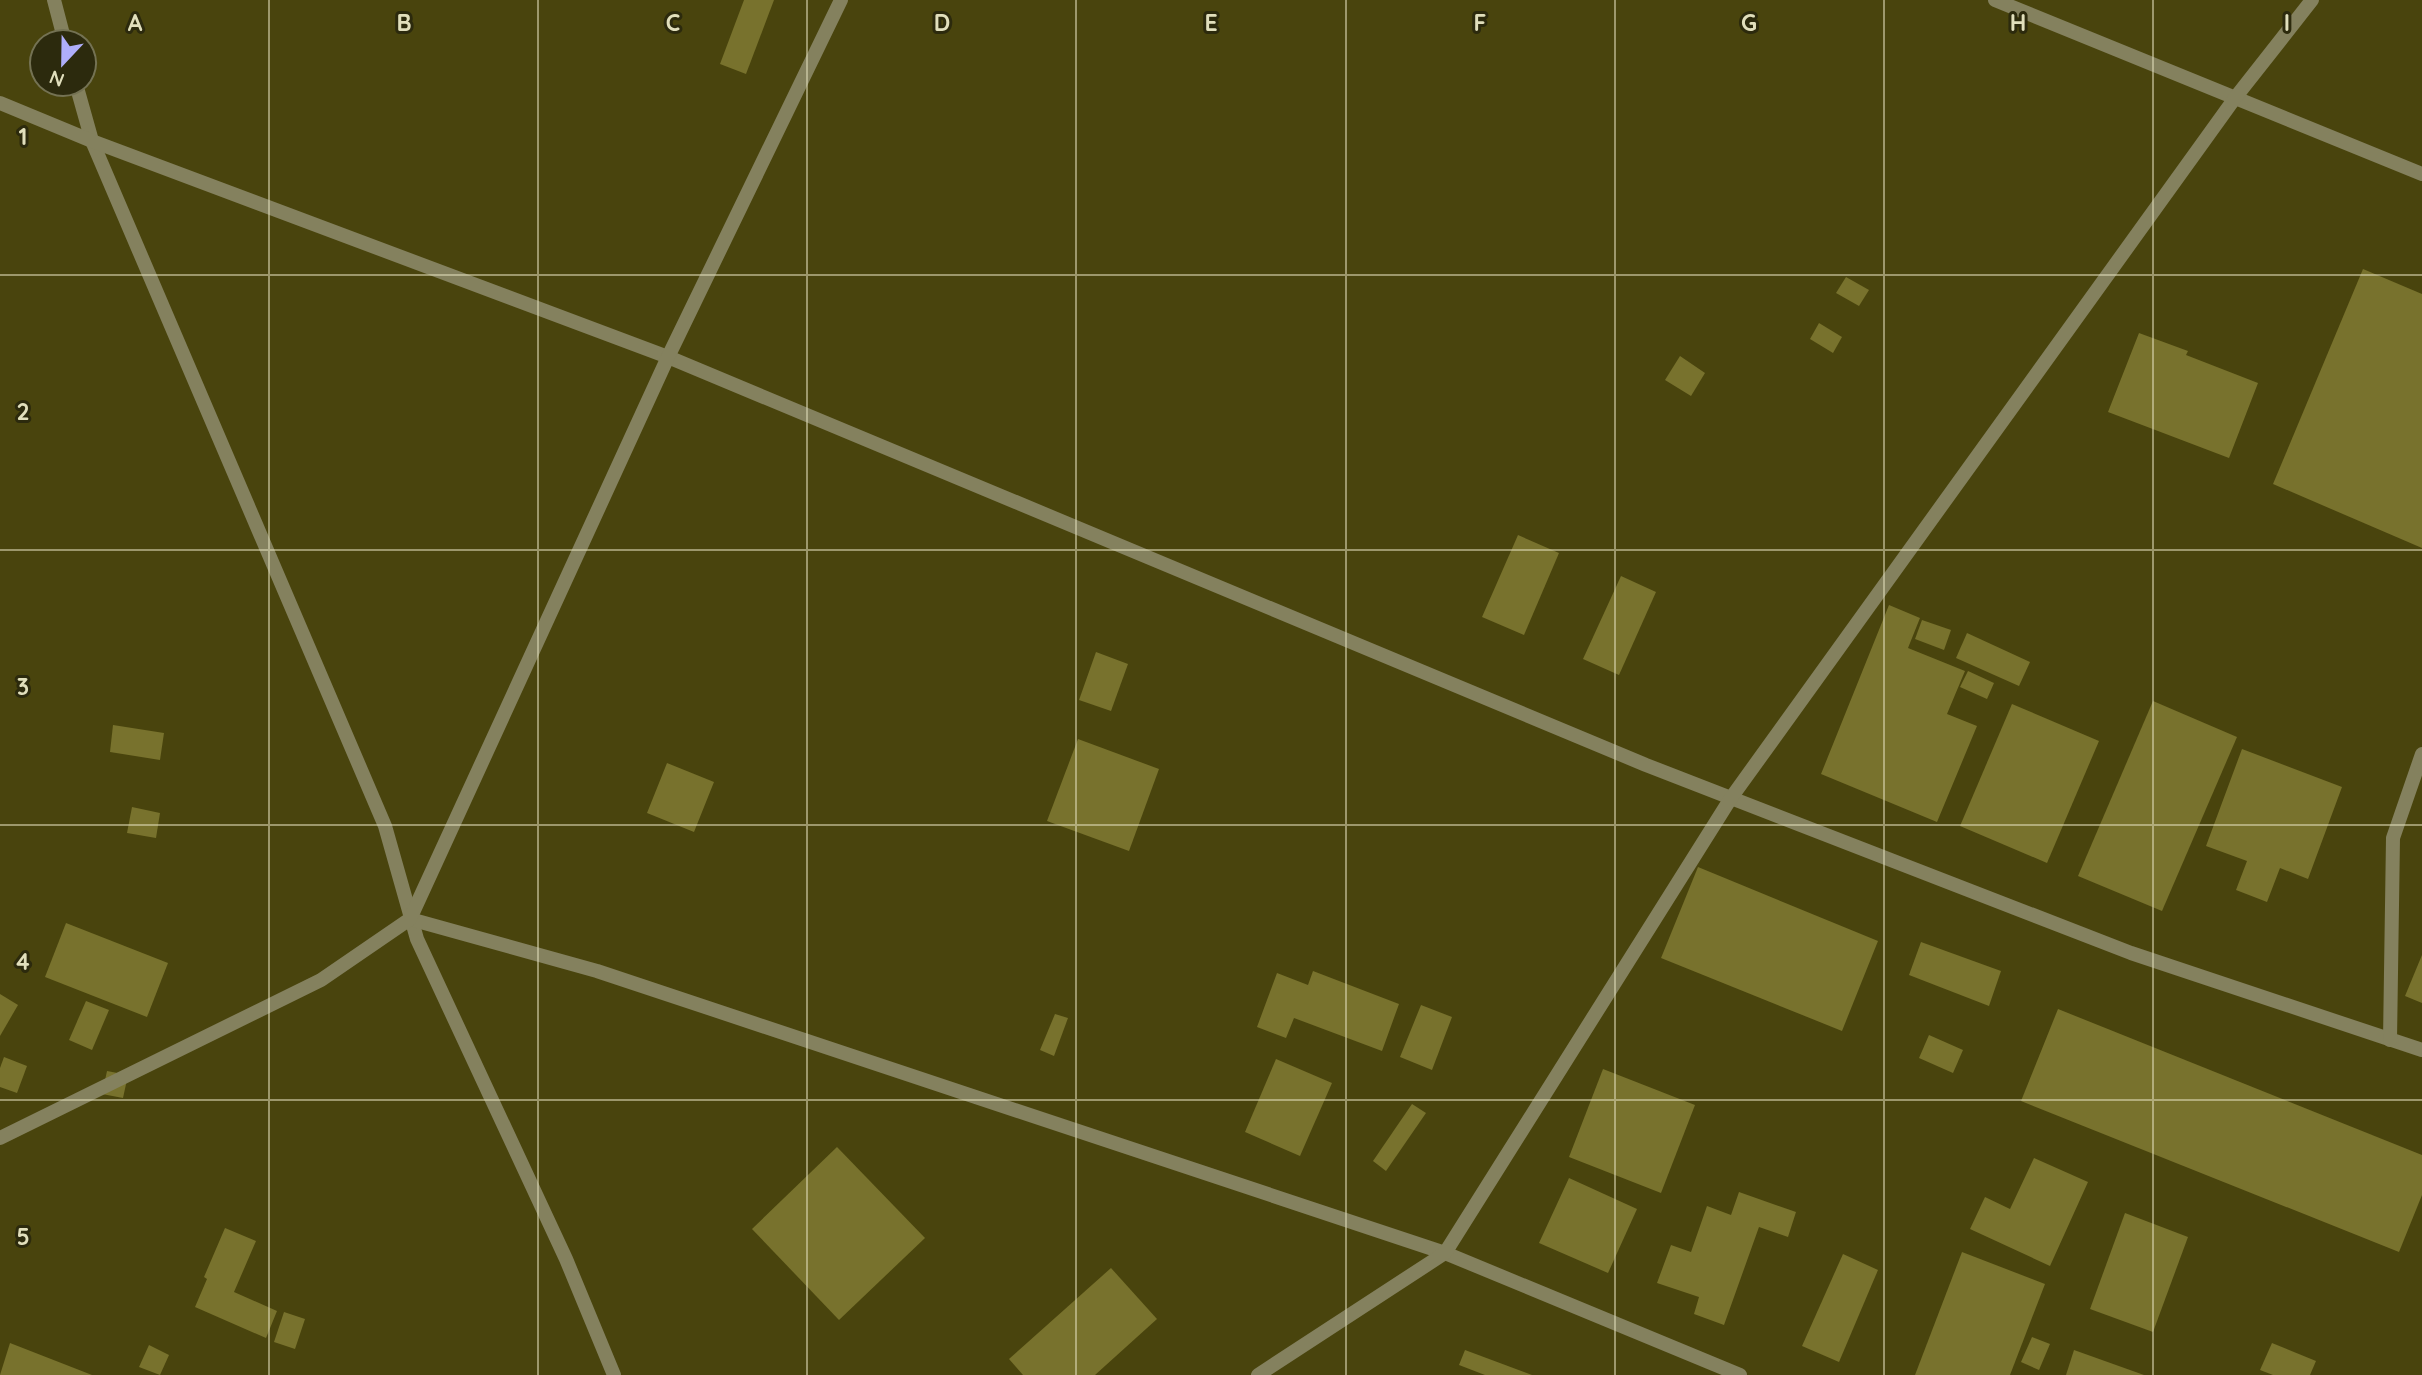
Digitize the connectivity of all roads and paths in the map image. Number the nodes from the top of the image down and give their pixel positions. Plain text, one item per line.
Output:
1 (54, 0) edge
2 (841, 0) edge
3 (1995, 0) edge
4 (2312, 0) edge
5 (61, 28) edge
6 (80, 98) edge
7 (2235, 98) junction
8 (0, 103) edge
9 (92, 141) junction
10 (2422, 174) edge
11 (668, 357) junction
12 (2422, 754) edge
13 (1731, 798) junction
14 (410, 919) junction
15 (2390, 1040) junction
16 (2422, 1050) edge
17 (0, 1138) edge
18 (1445, 1253) junction
19 (614, 1375) edge
20 (1258, 1375) edge
21 (1740, 1375) edge

1 - 5 street
2 - 11 street
3 - 7 street
4 - 7 street
6 - 9 street
7 - 10 street
7 - 13 street
8 - 9 street
9 - 11 street
9 - 14 street
11 - 13 street
11 - 14 street
12 - 15 street
13 - 15 street
13 - 18 street
14 - 17 street
14 - 18 street
14 - 19 street
15 - 16 street
18 - 20 street
18 - 21 street

